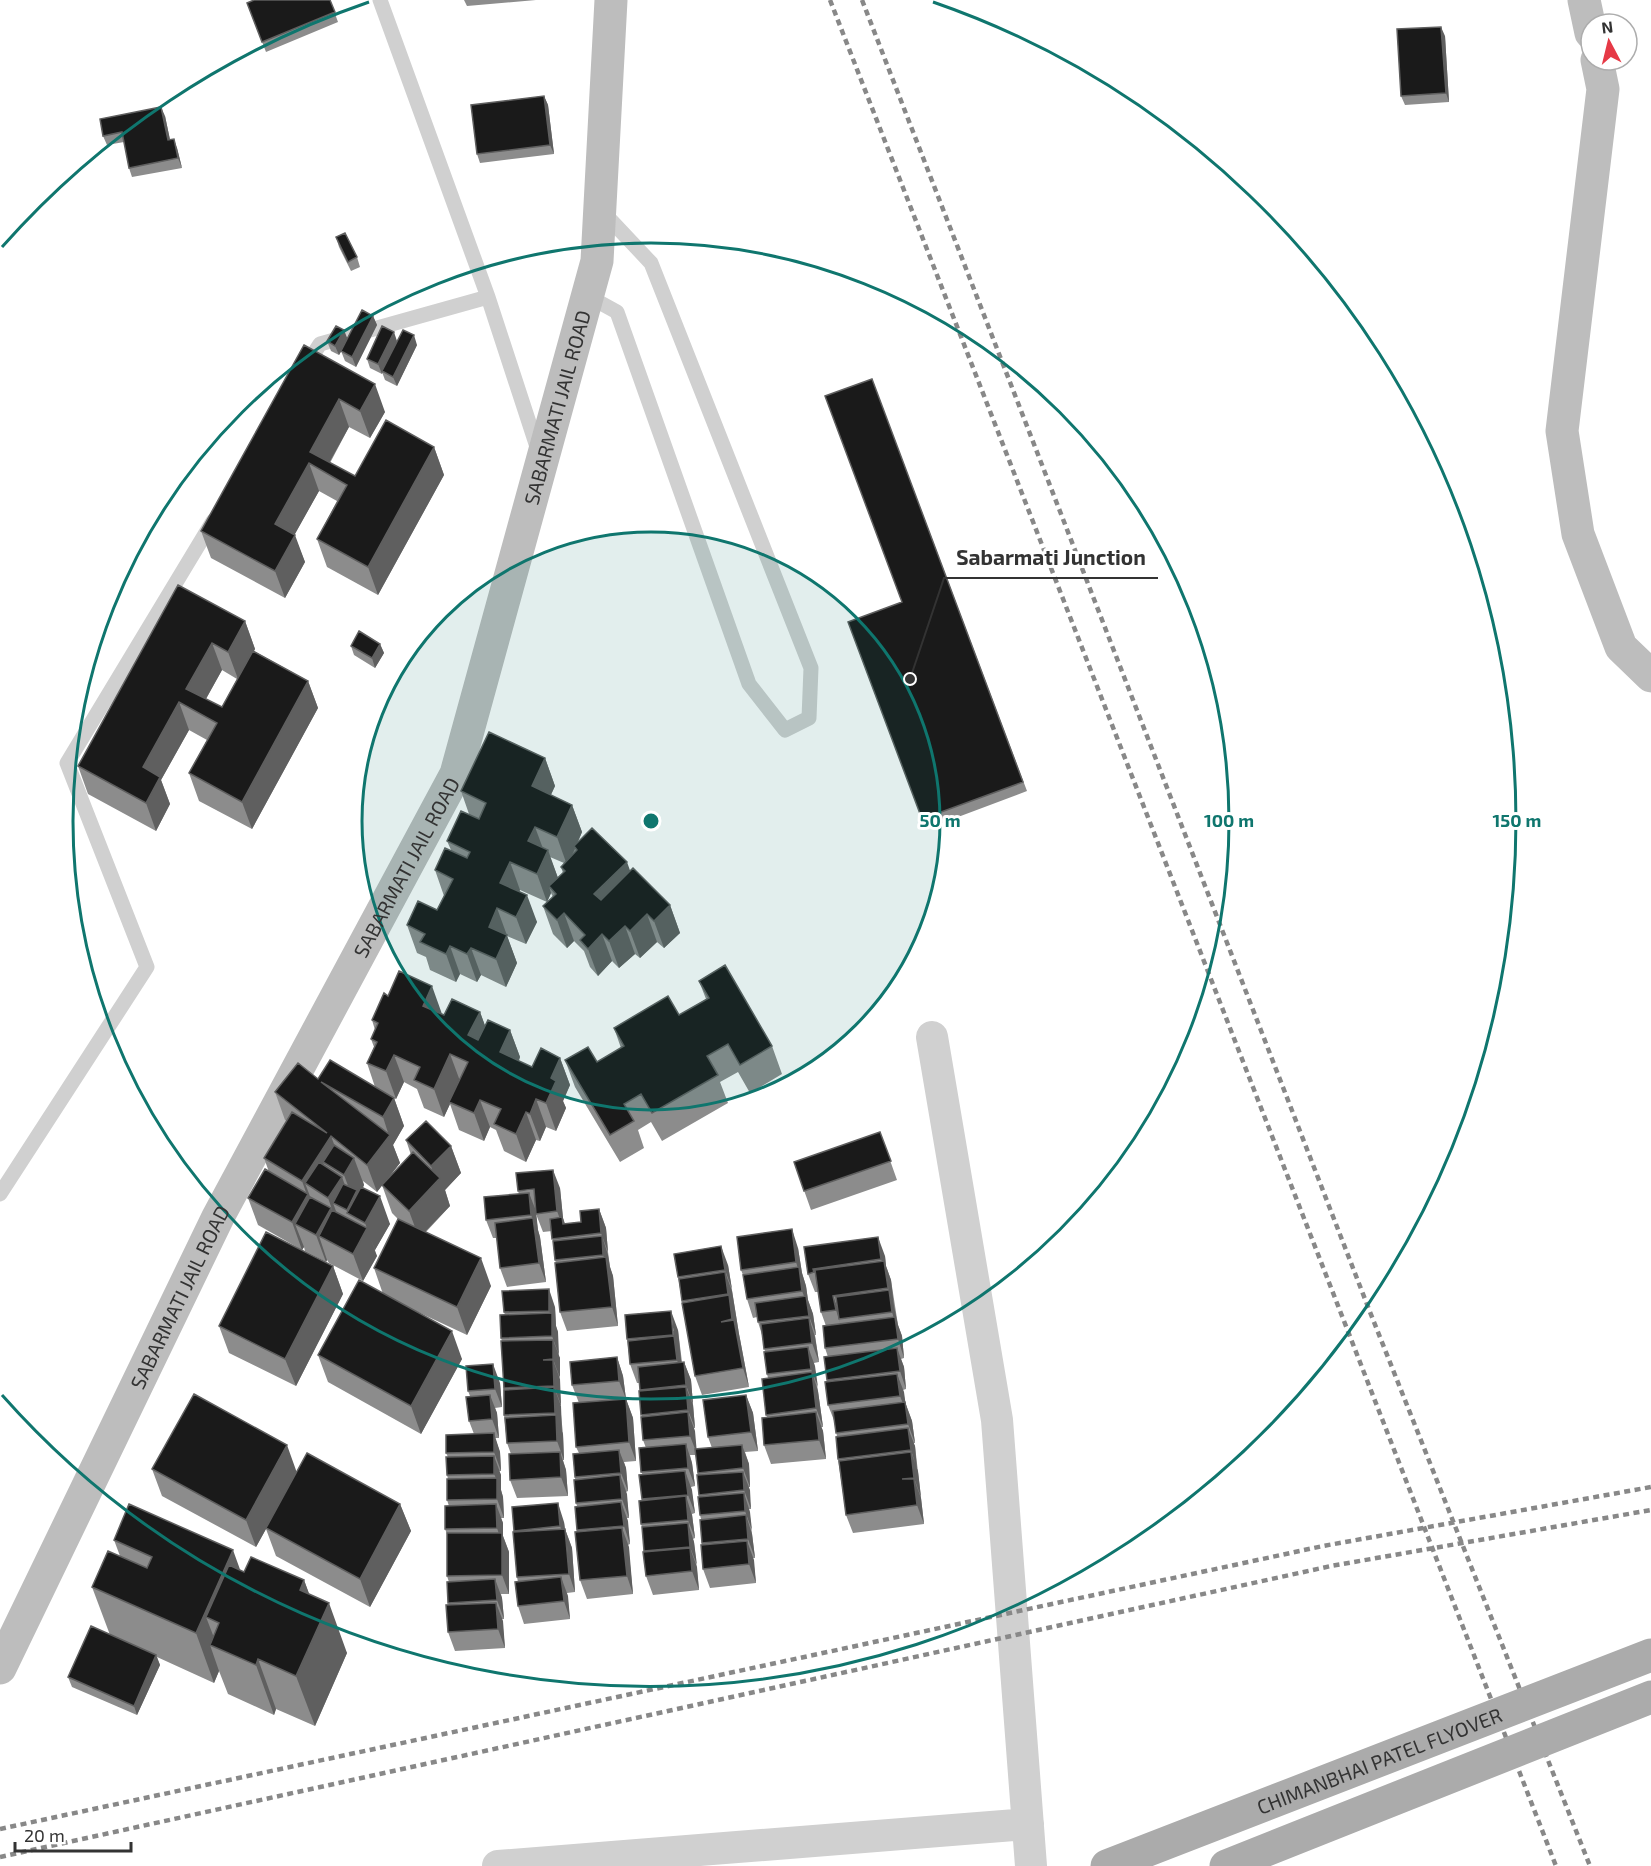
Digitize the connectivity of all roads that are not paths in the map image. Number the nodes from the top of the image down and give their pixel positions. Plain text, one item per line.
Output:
1 (380, 0) edge
2 (611, 0) edge
3 (1599, 72) edge
4 (600, 209) junction
5 (588, 296) junction
6 (488, 297) junction
7 (295, 385) edge
8 (542, 462) junction
9 (221, 507) edge
10 (1651, 676) edge
11 (932, 1037) dead end
12 (0, 1194) edge
13 (1651, 1655) edge
14 (0, 1668) edge
15 (1651, 1697) edge
16 (1028, 1824) junction
17 (498, 1866) edge
18 (1031, 1866) edge
19 (1107, 1866) edge
20 (1226, 1866) edge

1 - 6 lane
2 - 4 street, SABARMATI JAIL ROAD
3 - 10 street
4 - 5 street, SABARMATI JAIL ROAD
4 - 5 lane
5 - 8 street, SABARMATI JAIL ROAD
6 - 7 lane
6 - 8 lane
8 - 14 street, SABARMATI JAIL ROAD
9 - 12 lane
11 - 16 street
13 - 19 main road, CHIMANBHAI PATEL FLYOVER, bridge
15 - 20 main road, CHIMANBHAI PATEL FLYOVER, bridge
16 - 17 street
16 - 18 street

